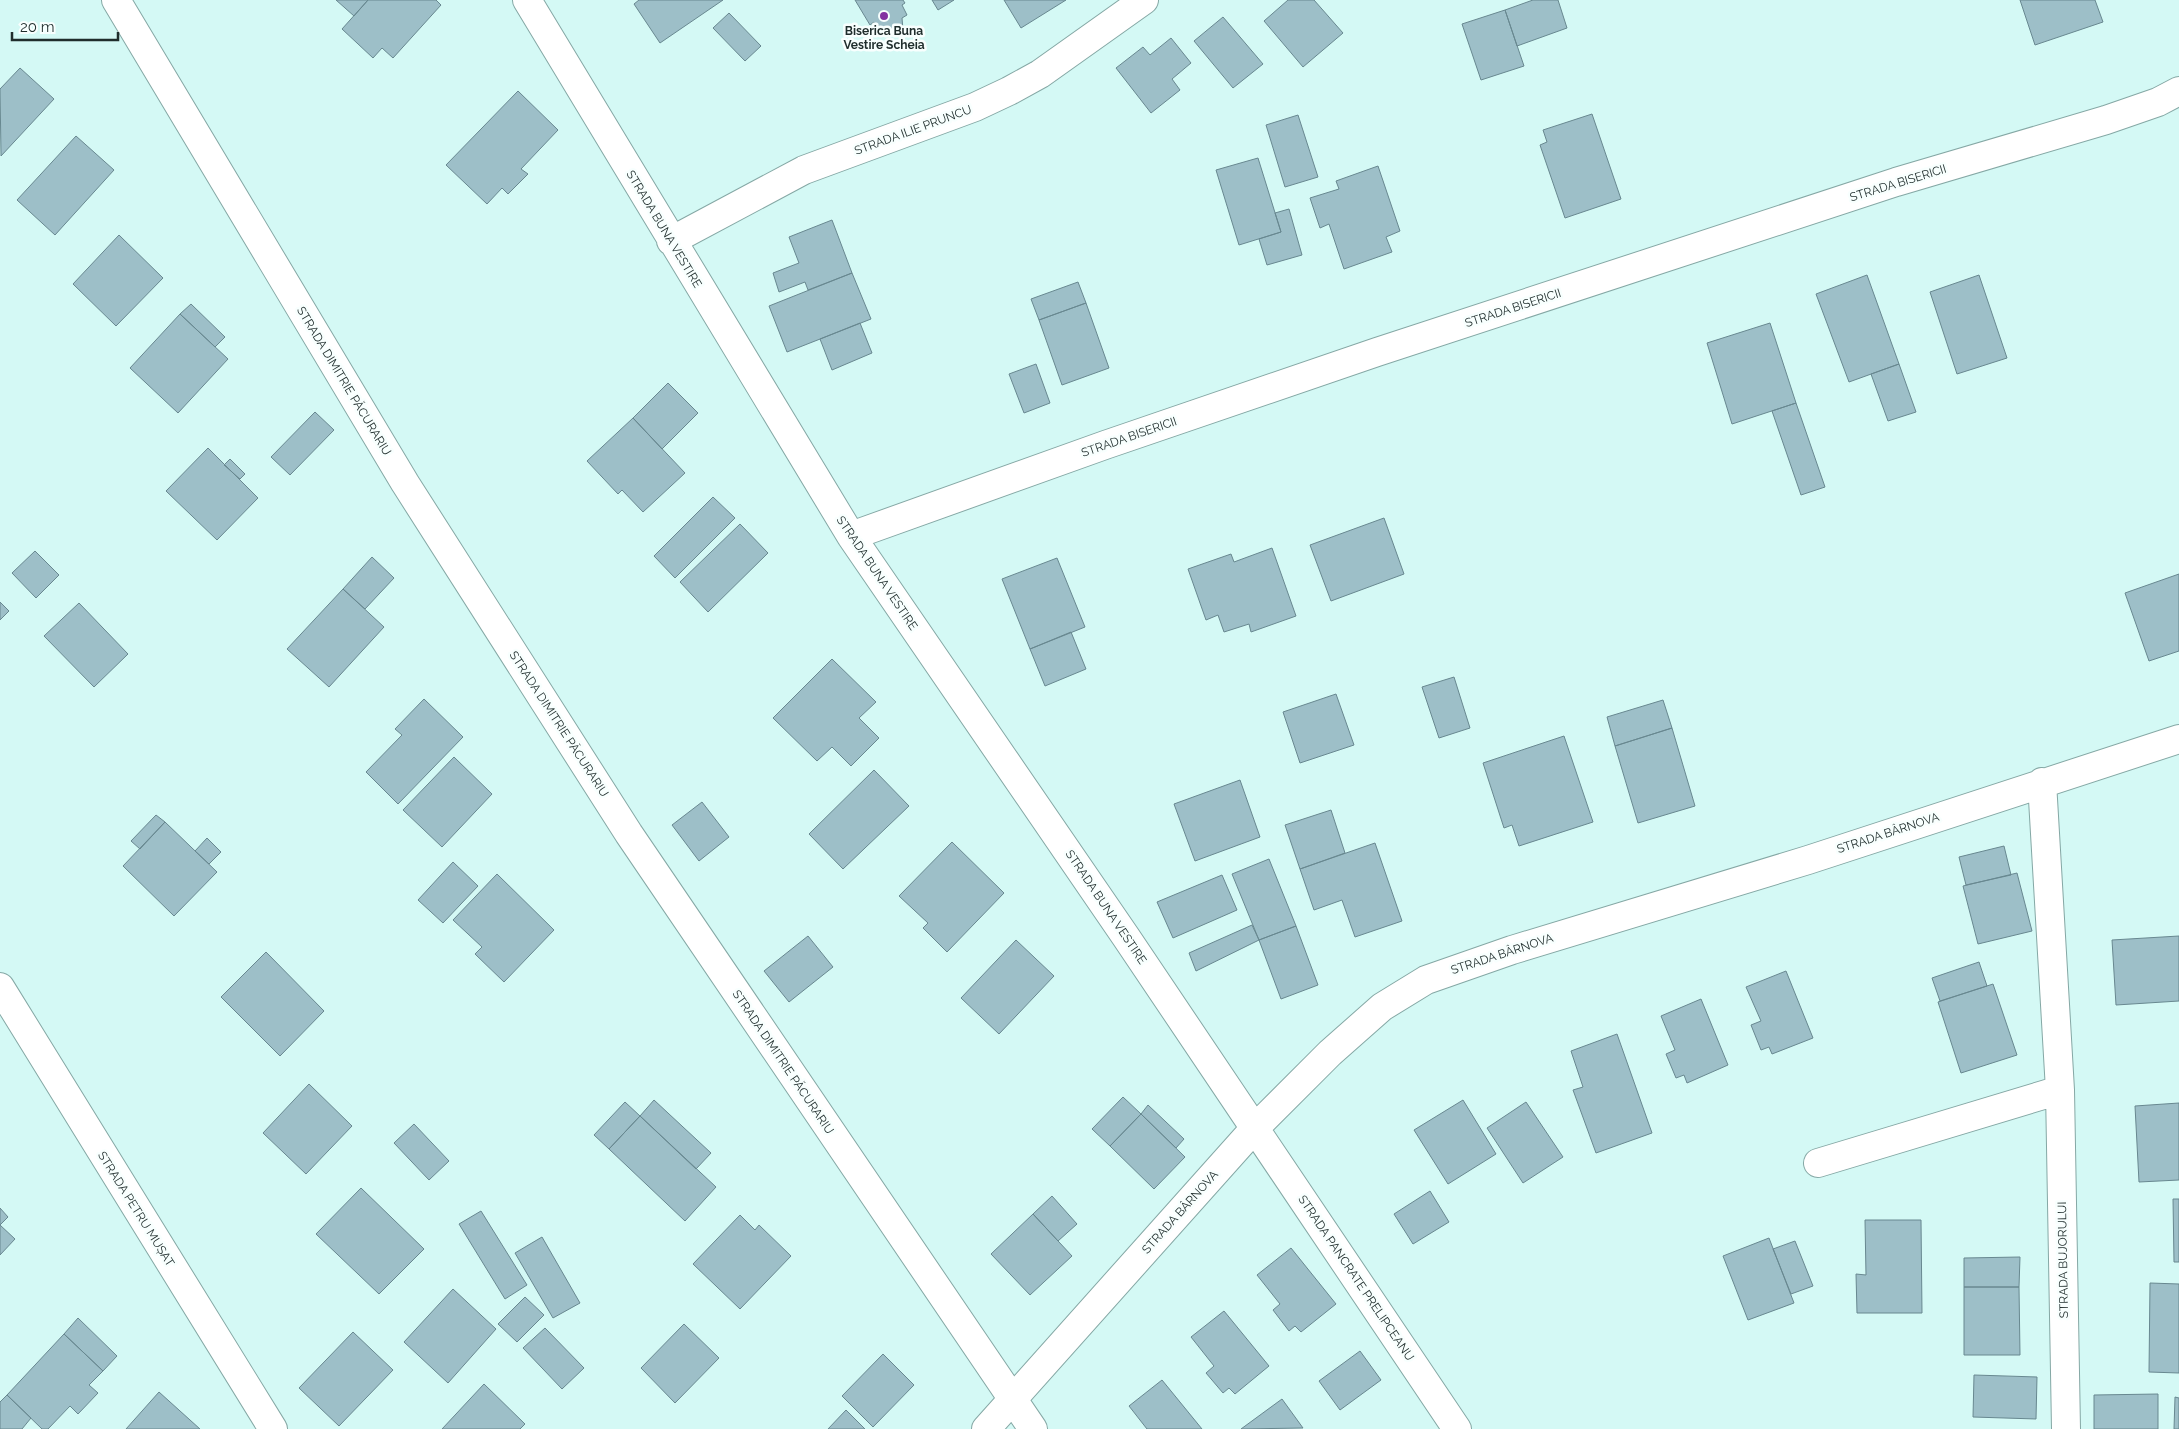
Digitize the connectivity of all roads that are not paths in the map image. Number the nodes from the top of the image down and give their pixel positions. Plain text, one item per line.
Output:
1 (116, 0) edge
2 (527, 0) edge
3 (1144, 0) edge
4 (2179, 92) edge
5 (671, 240) junction
6 (851, 536) junction
7 (2179, 739) edge
8 (2042, 782) junction
9 (0, 987) edge
10 (2060, 1090) junction
11 (1254, 1129) junction
12 (1818, 1163) dead end
13 (1012, 1400) junction
14 (273, 1429) edge
15 (986, 1429) edge
16 (1033, 1429) edge
17 (1457, 1429) edge
18 (2066, 1429) edge

1 - 13 street, STRADA DIMITRIE PĂCURARIU
2 - 5 street, STRADA BUNA VESTIRE
3 - 5 street, STRADA ILIE PRUNCU
4 - 6 street, STRADA BISERICII
5 - 6 street, STRADA BUNA VESTIRE
6 - 11 street, STRADA BUNA VESTIRE
7 - 8 street, STRADA BÂRNOVA
8 - 10 street, STRADA BUJORULUI
8 - 11 street, STRADA BÂRNOVA
9 - 14 street, STRADA PETRU MUȘAT
10 - 12 street
10 - 18 street, STRADA BUJORULUI
11 - 13 street, STRADA BÂRNOVA
11 - 17 street, STRADA PANCRATE PRELIPCEANU
13 - 15 street, STRADA BÂRNOVA
13 - 16 street, STRADA DIMITRIE PĂCURARIU

